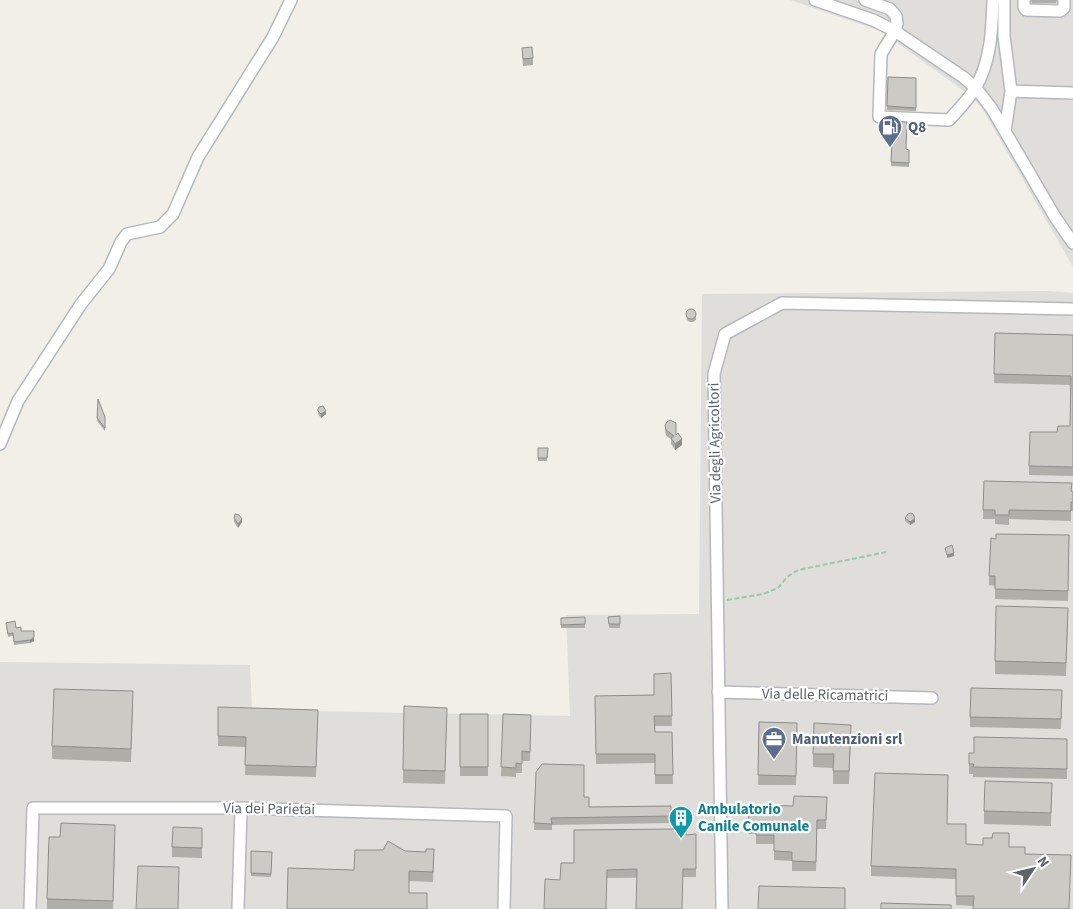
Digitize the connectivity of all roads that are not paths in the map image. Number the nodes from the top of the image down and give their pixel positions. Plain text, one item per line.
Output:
1 (291, 0) edge
2 (815, 0) edge
3 (865, 0) edge
4 (993, 0) edge
5 (1004, 0) edge
6 (1024, 0) edge
7 (1064, 0) edge
8 (895, 31) junction
9 (976, 88) junction
10 (1011, 91) junction
11 (1073, 93) edge
12 (1005, 131) junction
13 (1073, 244) edge
14 (1073, 309) edge
15 (0, 444) edge
16 (718, 692) junction
17 (932, 698) dead end
18 (241, 808) junction
19 (30, 909) edge
20 (238, 909) edge
21 (504, 909) edge
22 (722, 909) edge

1 - 15 street
2 - 8 street
3 - 8 street
4 - 9 street
5 - 10 street
6 - 7 street
8 - 9 street
8 - 9 street
9 - 12 street
10 - 11 street
10 - 12 street
12 - 13 street
14 - 16 street, Via degli Agricoltori
16 - 17 street, Via delle Ricamatrici
16 - 22 street, Via degli Agricoltori
18 - 19 street, Via dei Parietai
18 - 20 street
18 - 21 street, Via dei Parietai

